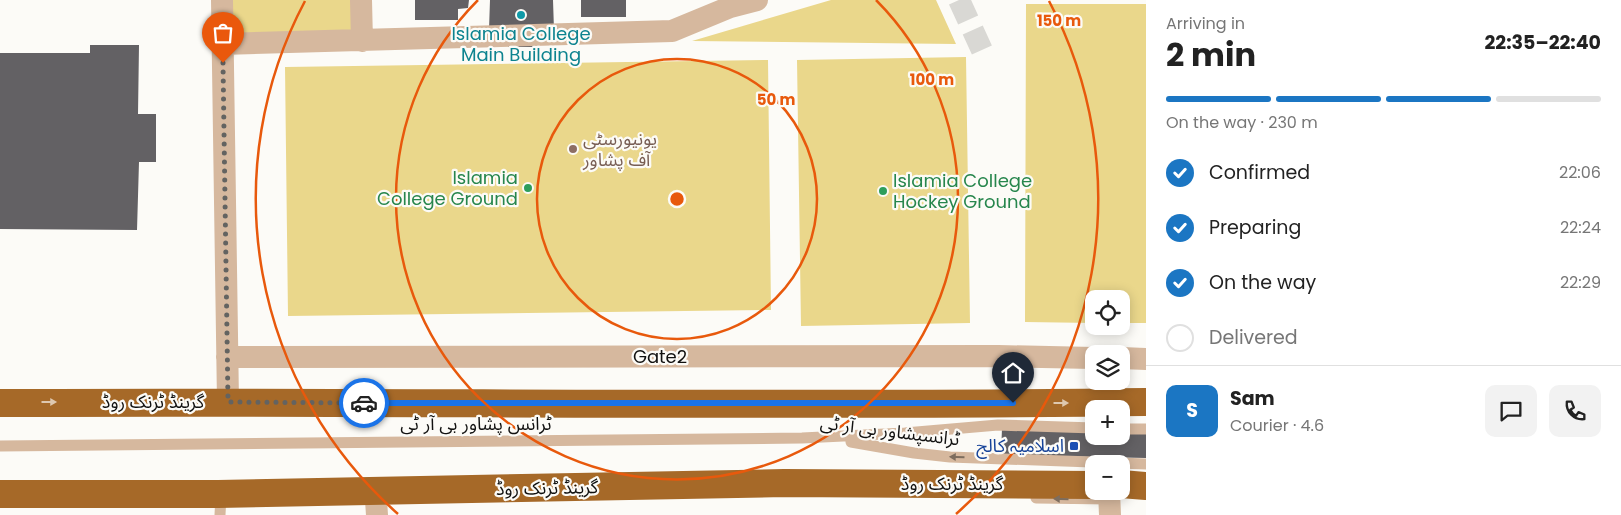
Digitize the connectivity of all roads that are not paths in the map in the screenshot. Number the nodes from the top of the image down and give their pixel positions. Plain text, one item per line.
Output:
1 (222, 0) edge
2 (361, 0) edge
3 (757, 0) edge
4 (362, 41) junction
5 (222, 44) junction
6 (227, 357) junction
7 (1085, 358) edge
8 (1130, 358) edge
9 (1146, 359) edge
10 (228, 402) junction
11 (1146, 402) edge
12 (0, 403) edge
13 (1085, 428) edge
14 (1130, 429) edge
15 (1146, 429) edge
16 (802, 438) junction
17 (0, 446) edge
18 (1146, 464) edge
19 (1146, 486) edge
20 (1130, 490) edge
21 (0, 494) edge
22 (1085, 494) edge
23 (768, 495) dead end
24 (1085, 496) edge
25 (1023, 498) dead end
26 (0, 503) edge
27 (221, 504) edge
28 (376, 508) edge

1 - 5 street
2 - 4 street
3 - 4 street
4 - 5 street
5 - 6 street
6 - 7 street, Gate2
6 - 10 street
8 - 9 street
10 -> 11 highway, گرینڈ ٹرنک روڈ
12 -> 10 highway, گرینڈ ٹرنک روڈ
13 - 16 lane, ٹرانسپشاور بی آر ٹی
14 - 15 lane
16 - 17 lane, ٹرانس پشاور بی آر ٹی
18 -> 16 lane, ٹرانسپشاور بی آر ٹی
19 - 20 highway, گرینڈ ٹرنک روڈ
21 - 27 highway, گرینڈ ٹرنک روڈ
22 - 27 highway, گرینڈ ٹرنک روڈ
23 - 28 lane
24 -> 25 lane
26 - 27 lane
27 - 28 lane

